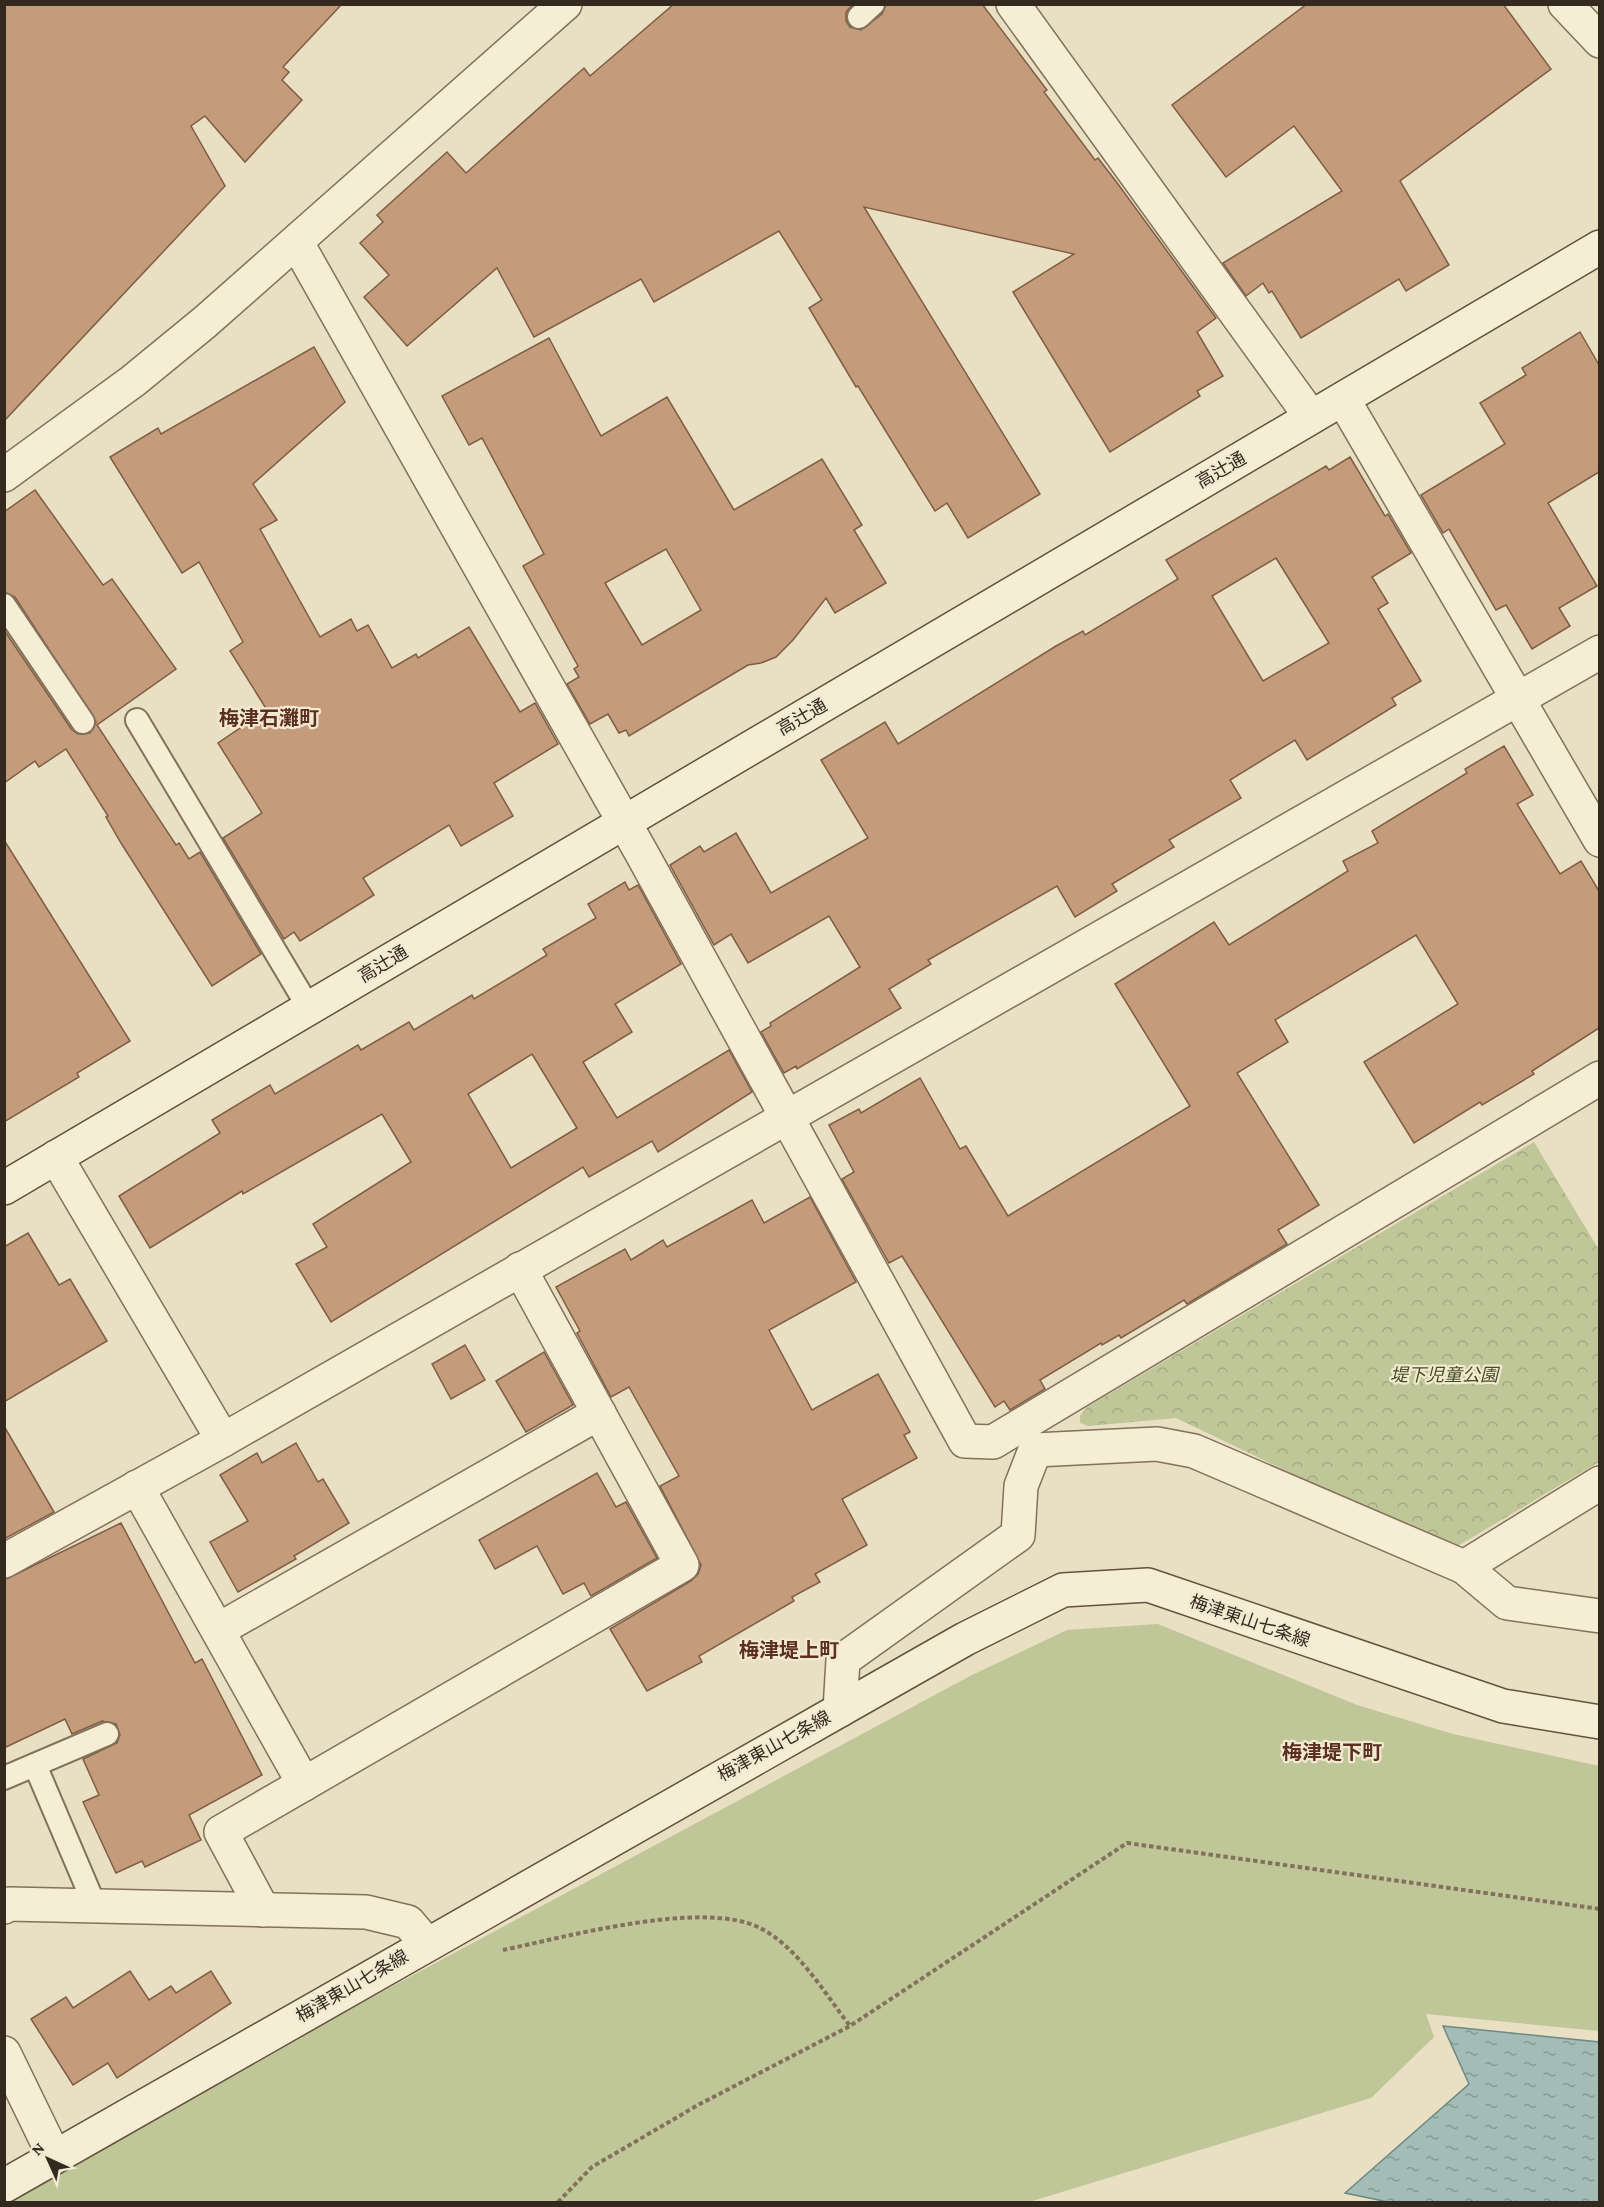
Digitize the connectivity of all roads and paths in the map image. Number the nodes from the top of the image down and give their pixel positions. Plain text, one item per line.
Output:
1 (565, 4) edge
2 (1013, 4) edge
3 (1565, 4) edge
4 (1599, 41) edge
5 (297, 243) junction
6 (1599, 247) edge
7 (1343, 399) junction
8 (1311, 417) junction
9 (4, 475) edge
10 (4, 605) edge
11 (1599, 652) edge
12 (1517, 699) junction
13 (137, 720) dead end
14 (83, 722) dead end
15 (624, 821) junction
16 (1599, 840) edge
17 (309, 1008) junction
18 (1599, 1078) edge
19 (786, 1116) junction
20 (56, 1157) junction
21 (4, 1188) edge
22 (520, 1269) junction
23 (598, 1413) junction
24 (1029, 1437) junction
25 (223, 1440) junction
26 (1599, 1483) edge
27 (138, 1487) junction
28 (4, 1561) edge
29 (1464, 1567) junction
30 (1599, 1616) edge
31 (218, 1630) junction
32 (840, 1710) junction
33 (1599, 1722) edge
34 (106, 1734) dead end
35 (35, 1765) junction
36 (4, 1778) edge
37 (304, 1784) junction
38 (95, 1906) junction
39 (4, 1907) edge
40 (1599, 1909) edge
41 (263, 1910) junction
42 (426, 1943) junction
43 (498, 1951) dead end
44 (850, 2026) junction
45 (4, 2053) edge
46 (54, 2156) junction
47 (4, 2186) edge
48 (558, 2202) edge

1 - 5 street
2 - 8 street
3 - 4 street
5 - 9 street
5 - 15 street
6 - 7 street, 高辻通
7 - 8 street, 高辻通
7 - 12 street
8 - 15 street, 高辻通
10 - 14 lane
11 - 12 street
12 - 16 street
12 - 19 street
13 - 17 lane
15 - 17 street, 高辻通
15 - 19 street
17 - 20 street, 高辻通
18 - 24 street
19 - 22 street
19 - 24 street
20 - 21 street, 高辻通
20 - 25 street
22 - 23 street
22 - 25 street
23 - 31 street
23 - 37 street
24 - 29 street
24 - 32 street
25 - 27 street
26 - 29 street
27 - 28 street
27 - 31 street
29 - 30 street
31 - 37 street
32 - 33 street, 梅津東山七条線
32 - 42 street, 梅津東山七条線
34 - 35 lane
35 - 36 lane
35 - 38 lane
37 - 41 street
38 - 39 street
38 - 41 street
40 - 44 path
41 - 42 street
42 - 46 street, 梅津東山七条線
43 - 44 path
44 - 48 path
45 - 46 street
46 - 47 street, 梅津東山七条線

